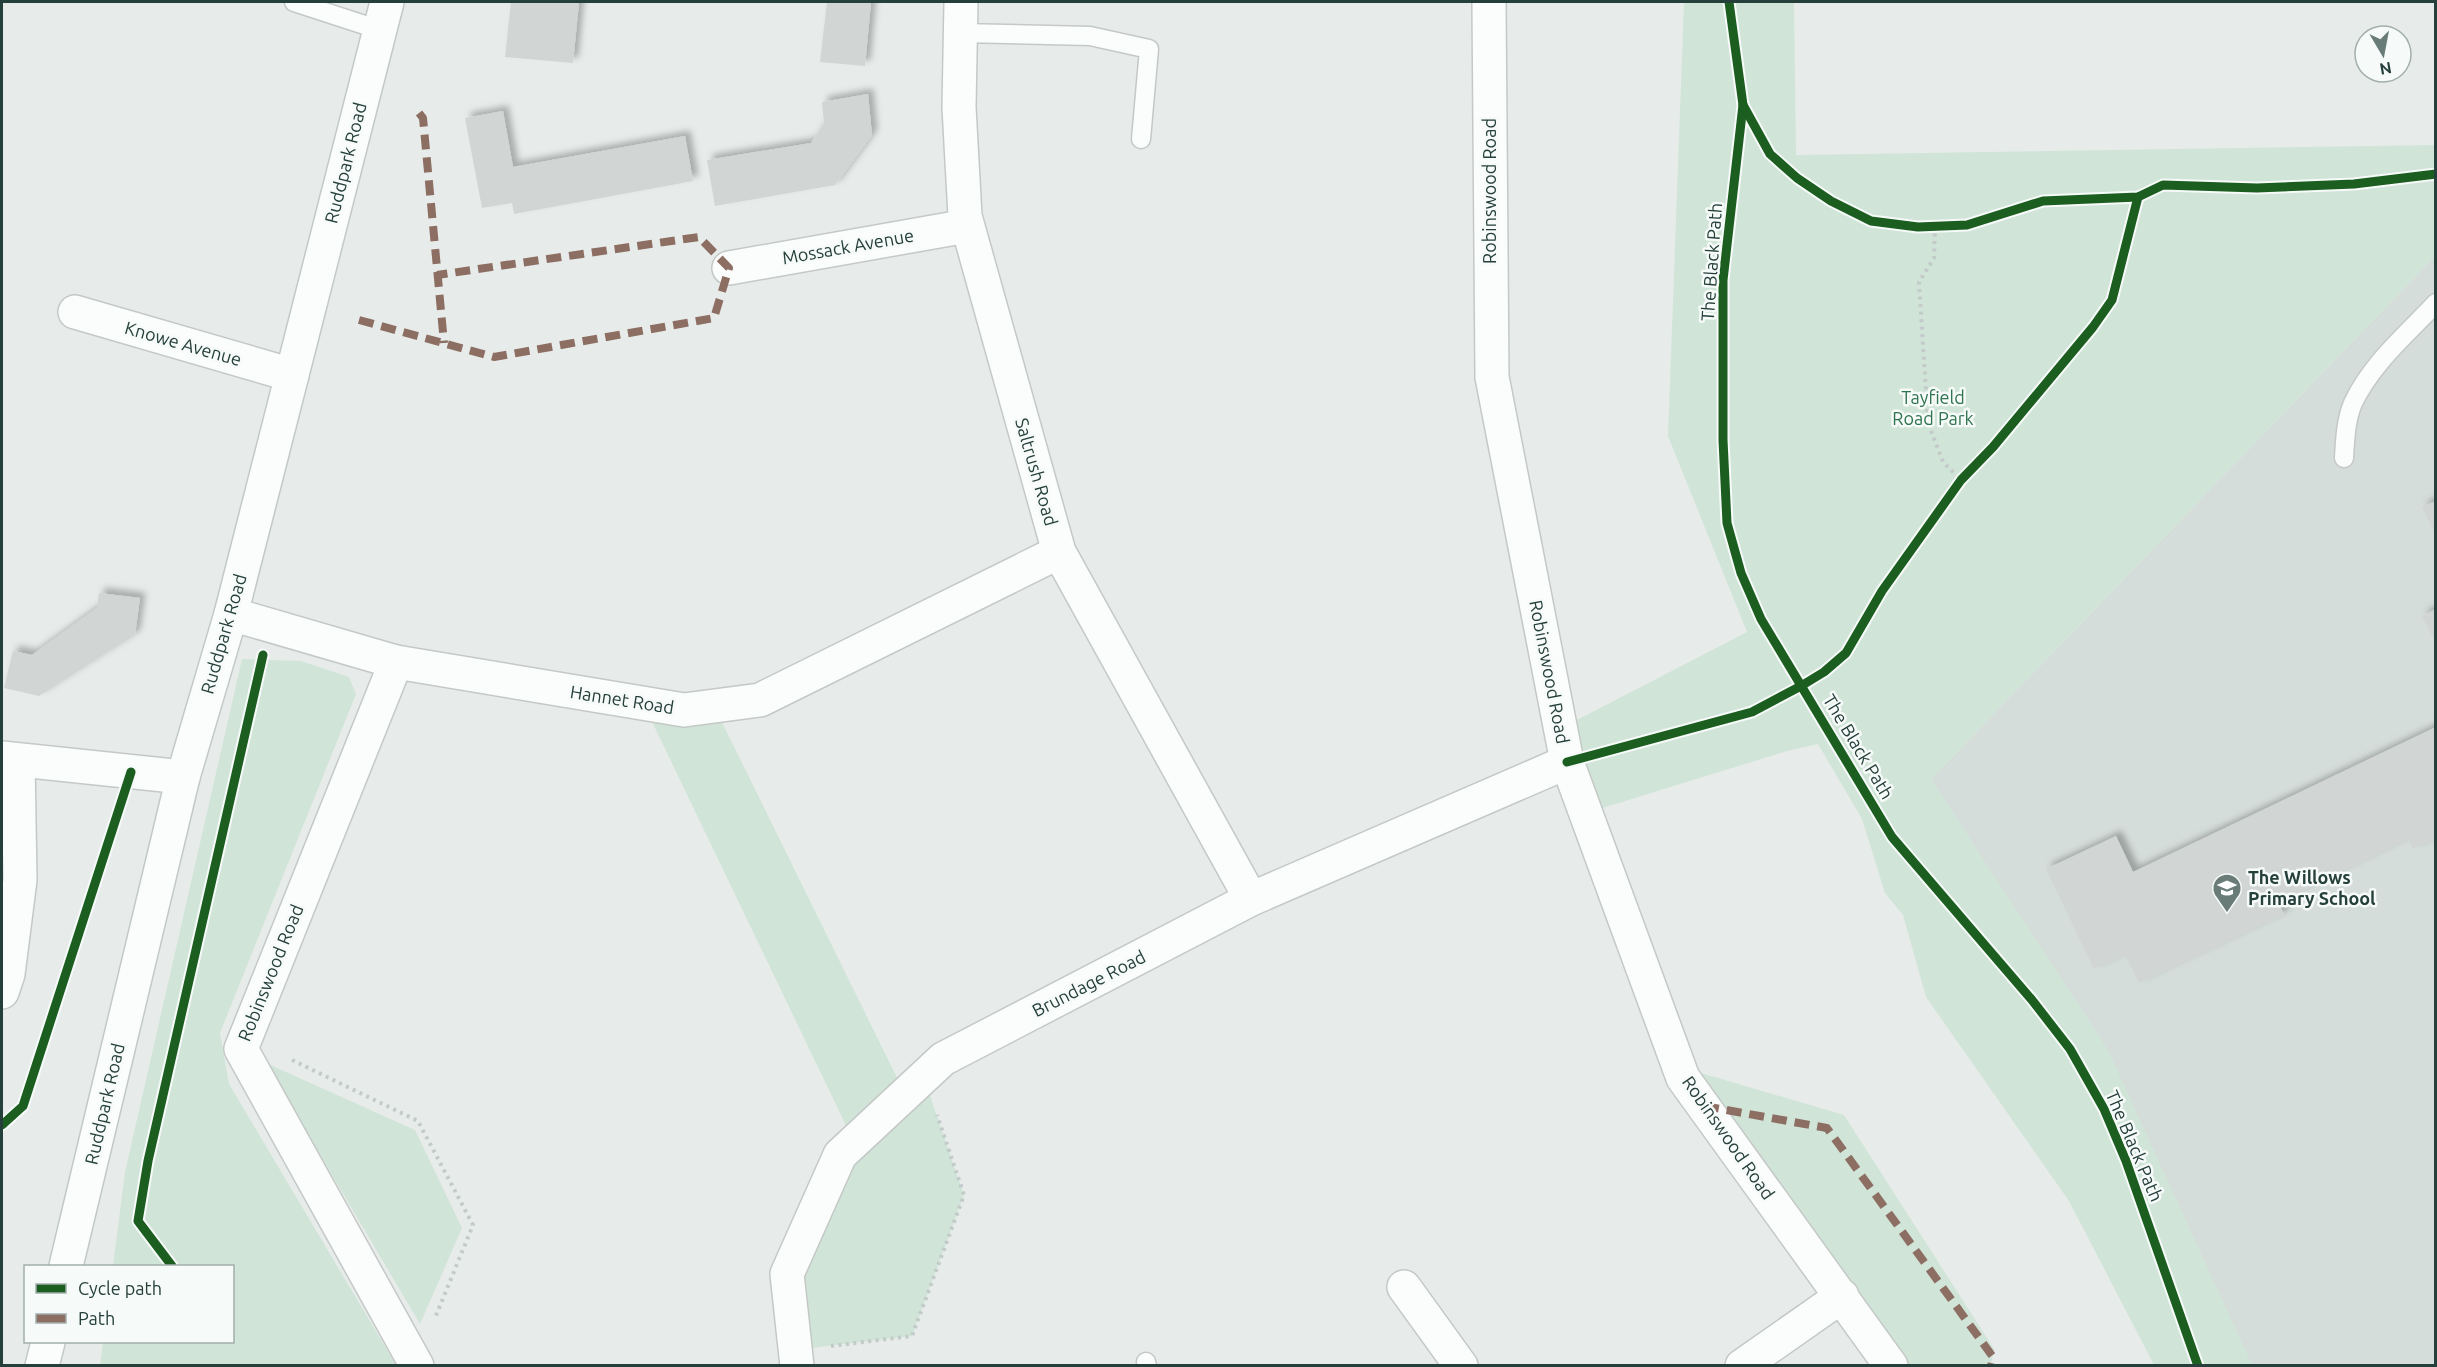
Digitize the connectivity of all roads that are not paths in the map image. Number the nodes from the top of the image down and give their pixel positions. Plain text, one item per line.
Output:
1 (294, 2) edge
2 (1489, 2) edge
3 (383, 16) edge
4 (961, 17) edge
5 (1141, 139) dead end
6 (967, 226) junction
7 (729, 268) dead end
8 (2436, 303) edge
9 (75, 312) dead end
10 (292, 375) junction
11 (2344, 458) dead end
12 (1059, 552) junction
13 (231, 614) junction
14 (396, 662) junction
15 (10, 759) edge
16 (1567, 762) junction
17 (183, 777) junction
18 (1251, 899) junction
19 (2, 992) edge
20 (66, 1265) edge
21 (1404, 1287) dead end
22 (1842, 1296) junction
23 (48, 1343) edge
24 (796, 1358) edge
25 (415, 1362) edge
26 (42, 1365) edge
27 (1461, 1365) edge
28 (1742, 1365) edge
29 (1891, 1365) edge

1 - 3 lane
2 - 16 street, Robinswood Road
3 - 10 street, Ruddpark Road
4 - 5 lane
4 - 6 street, Saltrush Road
6 - 7 street, Mossack Avenue
6 - 12 street, Saltrush Road
8 - 11 lane
9 - 10 street, Knowe Avenue
10 - 13 street, Ruddpark Road
12 - 14 street, Hannet Road
12 - 18 street, Saltrush Road
13 - 14 street, Hannet Road
13 - 17 street, Ruddpark Road
14 - 25 street, Robinswood Road
15 - 17 street
15 - 19 street
16 - 18 street, Brundage Road
16 - 22 street, Robinswood Road
17 - 20 street, Ruddpark Road
18 - 24 street, Brundage Road
21 - 27 street
22 - 28 street
22 - 29 street, Robinswood Road
23 - 26 street

